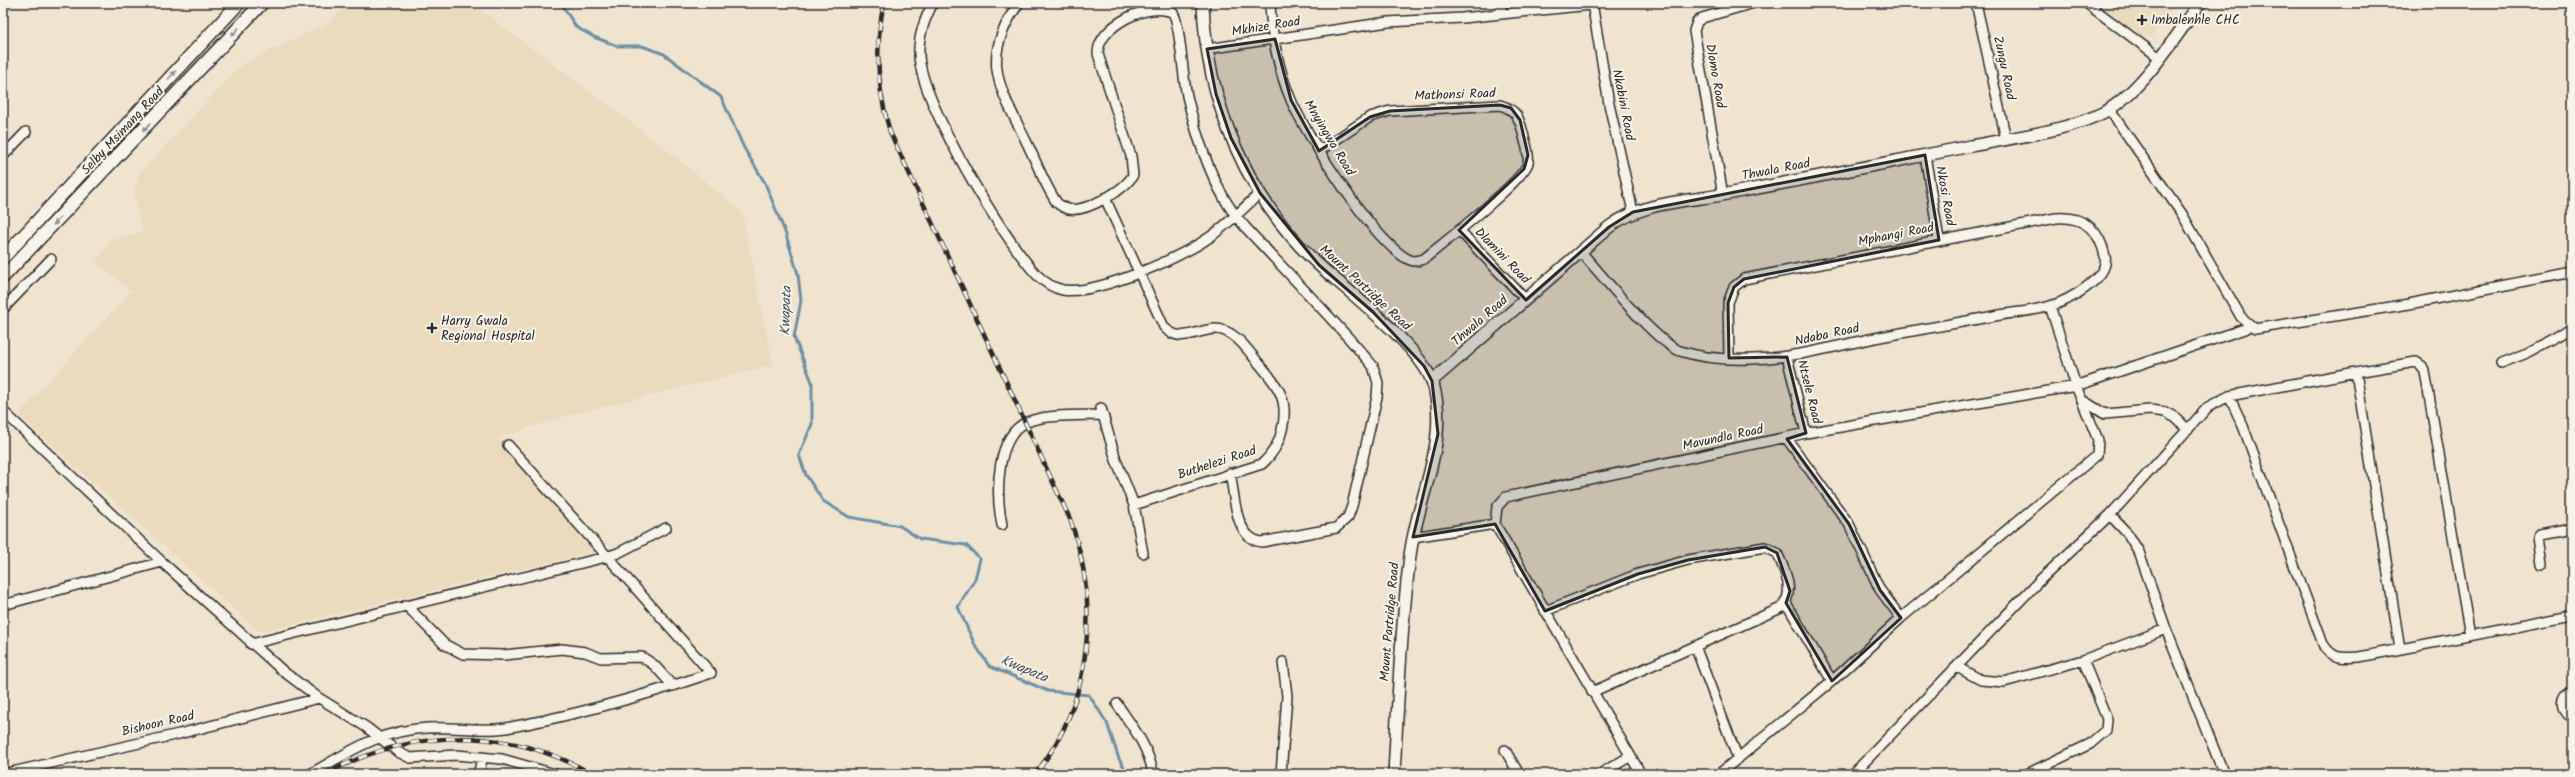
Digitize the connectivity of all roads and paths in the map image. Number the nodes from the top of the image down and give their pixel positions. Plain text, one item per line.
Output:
1 (239, 3) edge
2 (262, 3) edge
3 (933, 3) edge
4 (1019, 3) edge
5 (1203, 3) edge
6 (1270, 3) edge
7 (1501, 3) edge
8 (1754, 3) edge
9 (1976, 3) edge
10 (2086, 3) edge
11 (2200, 3) edge
12 (1591, 4) edge
13 (1501, 14) junction
14 (1275, 39) junction
15 (1207, 49) junction
16 (2160, 58) junction
17 (2109, 109) junction
18 (26, 132) dead end
19 (2006, 139) junction
20 (1319, 150) junction
21 (1924, 155) junction
22 (3, 156) edge
23 (1260, 193) junction
24 (1724, 195) junction
25 (1105, 198) junction
26 (1632, 212) junction
27 (1237, 215) junction
28 (1459, 230) junction
29 (1939, 240) junction
30 (1581, 252) junction
31 (3, 258) edge
32 (51, 259) dead end
33 (1413, 261) joint
34 (2105, 268) joint
35 (1139, 272) junction
36 (2572, 272) edge
37 (3, 277) edge
38 (1526, 300) junction
39 (2050, 306) junction
40 (3, 309) edge
41 (2250, 327) junction
42 (2572, 329) edge
43 (1787, 357) junction
44 (1729, 358) junction
45 (2501, 363) dead end
46 (2356, 372) junction
47 (1432, 381) junction
48 (2076, 386) junction
49 (2229, 396) junction
50 (2082, 400) junction
51 (3, 411) edge
52 (2188, 430) junction
53 (1806, 434) junction
54 (1787, 439) junction
55 (508, 444) dead end
56 (1230, 473) junction
57 (1134, 505) junction
58 (2110, 515) junction
59 (1495, 524) junction
60 (1002, 525) dead end
61 (666, 528) dead end
62 (2572, 528) edge
63 (1413, 537) junction
64 (1143, 553) dead end
65 (606, 557) junction
66 (162, 562) junction
67 (2542, 565) dead end
68 (1786, 603) junction
69 (3, 605) edge
70 (406, 605) junction
71 (1545, 611) junction
72 (2572, 616) edge
73 (1901, 618) junction
74 (2166, 629) junction
75 (2470, 636) junction
76 (251, 644) junction
77 (1696, 646) junction
78 (2400, 648) junction
79 (2083, 660) junction
80 (1283, 662) dead end
81 (1957, 667) junction
82 (1832, 680) junction
83 (672, 686) junction
84 (2572, 690) edge
85 (1592, 692) junction
86 (318, 698) junction
87 (1117, 704) dead end
88 (2572, 719) edge
89 (380, 737) junction
90 (1505, 750) dead end
91 (483, 757) junction
92 (1629, 757) junction
93 (1738, 759) junction
94 (3, 774) edge
95 (310, 774) edge
96 (478, 774) edge
97 (554, 774) edge
98 (1153, 774) edge
99 (1281, 774) edge
100 (1394, 774) edge
101 (1519, 774) edge
102 (1600, 774) edge
103 (1641, 774) edge
104 (1718, 774) edge
105 (1853, 774) edge
106 (2027, 774) edge
107 (2224, 774) edge

31 -> 1 main road, Selby Msimang Road
2 -> 37 main road, Selby Msimang Road
3 - 35 street
4 - 25 street
5 - 15 street, Mount Partridge Road
6 - 14 street, Mnyingwa Road
7 - 13 street
8 - 24 street, Dlomo Road
9 - 19 street, Zungu Road
10 - 16 street
11 - 16 street, Thwala Road
12 - 13 street, Mkhize Road
12 - 26 street, Nkabini Road
13 - 14 street, Mkhize Road
14 - 15 street, Mkhize Road
14 - 20 street, Mnyingwa Road
15 - 23 street, Mount Partridge Road
16 - 17 street, Thwala Road
17 - 19 street, Thwala Road
17 - 41 street
18 - 22 street
19 - 21 street, Thwala Road
20 - 28 street, Mathonsi Road
20 - 33 street, Mnyingwa Road
21 - 24 street, Thwala Road
21 - 29 street, Nkosi Road
23 - 27 street
23 - 47 street, Mount Partridge Road
24 - 26 street, Thwala Road
25 - 27 street
25 - 35 street, Buthelezi Road
26 - 30 street, Thwala Road
27 - 35 street
27 - 56 street
28 - 33 street, Mathonsi Road
28 - 38 street, Dlamini Road
29 - 34 street, Mphangi Road
29 - 44 street, Mphangi Road
30 - 38 street, Thwala Road
30 - 44 street, Ndaba Road
32 - 40 street
34 - 39 street, Ndaba Road
35 - 56 street, Buthelezi Road
36 - 41 street
38 - 47 street, Thwala Road
39 - 43 street, Ndaba Road
39 - 48 street
41 - 48 street, Mavundla Road
42 - 45 street
43 - 44 street, Ndaba Road
43 - 53 street, Ntsele Road
46 - 49 street
46 - 75 street
46 - 78 street
47 - 63 street, Mount Partridge Road
48 - 50 street
48 - 53 street, Mavundla Road
49 - 52 street
49 - 78 street
50 - 52 street
50 - 73 street
51 - 66 street
52 - 58 street
53 - 54 street, Mavundla Road
54 - 59 street, Mavundla Road
54 - 73 street
55 - 65 street
56 - 57 street, Buthelezi Road
57 - 60 street
57 - 64 street
58 - 74 street
58 - 81 street
59 - 63 street
59 - 71 street
61 - 65 street
62 - 67 street
63 - 100 street, Mount Partridge Road
65 - 70 street
65 - 83 street
66 - 69 street
66 - 76 street
68 - 71 street
68 - 77 street
68 - 82 street
70 - 76 street
70 - 83 street
71 - 85 street
72 - 75 street
73 - 82 street
74 - 79 street
74 - 107 street
75 - 78 street
76 - 86 street
77 - 85 street
77 - 93 street
79 - 81 street
79 - 106 street
80 - 99 street
81 - 105 street
82 - 93 street
83 - 89 street
84 - 88 street
85 - 92 street
86 - 89 street
86 - 94 street, Bishoon Road
87 - 98 street
89 - 91 street
89 - 95 street
90 - 101 street
91 - 96 street
91 - 97 street
92 - 102 street
92 - 103 street
93 - 104 street

